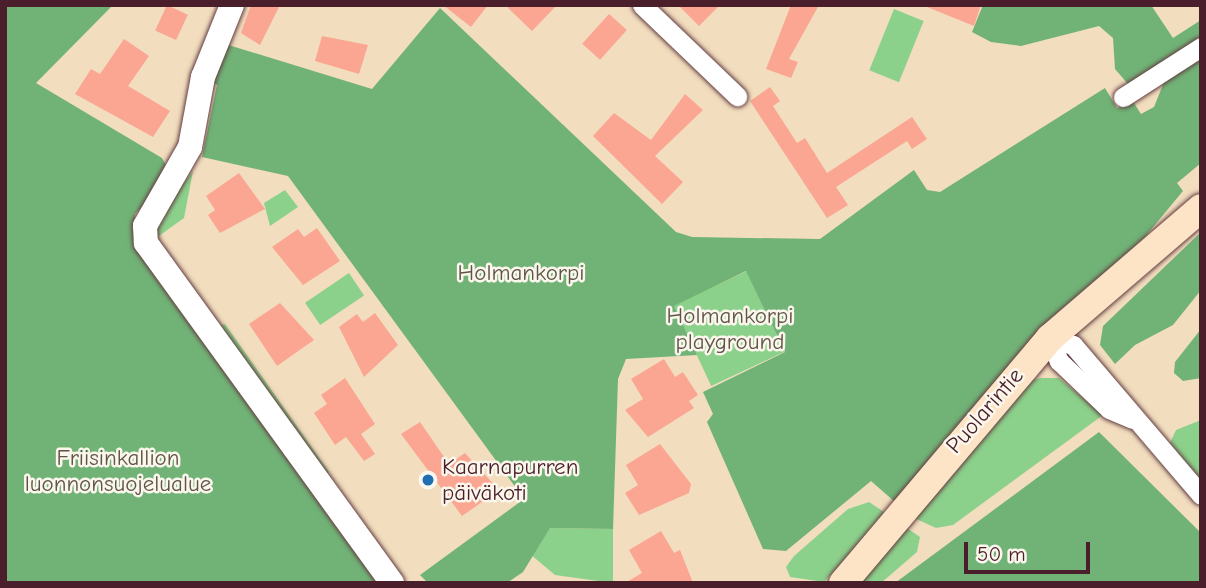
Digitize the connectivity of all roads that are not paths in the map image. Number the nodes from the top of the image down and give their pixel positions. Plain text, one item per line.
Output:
1 (232, 5) edge
2 (642, 5) edge
3 (1201, 47) edge
4 (737, 96) dead end
5 (1123, 97) dead end
6 (1201, 189) edge
7 (1201, 208) edge
8 (1143, 254) junction
9 (1049, 338) junction
10 (1201, 495) edge
11 (392, 583) edge
12 (842, 583) edge

1 - 11 street
2 - 4 street
3 - 5 street
6 - 8 main road, Puolarintie
7 - 8 main road, Puolarintie
8 - 9 main road, Puolarintie
9 - 10 street
9 - 12 main road, Puolarintie

